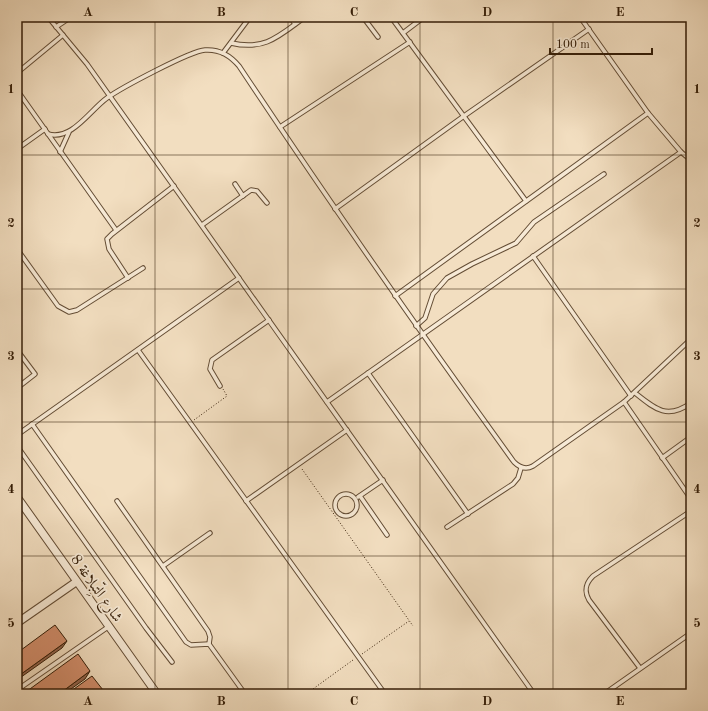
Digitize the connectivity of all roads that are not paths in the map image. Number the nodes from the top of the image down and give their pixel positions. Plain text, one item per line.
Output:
1 (48, 17) edge
2 (71, 17) edge
3 (250, 17) edge
4 (290, 17) edge
5 (305, 17) edge
6 (363, 17) edge
7 (391, 17) edge
8 (424, 17) edge
9 (580, 17) edge
10 (295, 24) junction
11 (56, 27) junction
12 (589, 29) junction
13 (403, 33) junction
14 (63, 35) junction
15 (378, 37) dead end
16 (410, 42) junction
17 (231, 43) junction
18 (223, 53) junction
19 (17, 73) edge
20 (17, 90) edge
21 (110, 96) junction
22 (648, 113) junction
23 (464, 116) junction
24 (280, 127) junction
25 (44, 129) junction
26 (69, 132) junction
27 (48, 134) junction
28 (17, 149) edge
29 (60, 152) junction
30 (681, 152) junction
31 (691, 160) edge
32 (604, 174) dead end
33 (235, 184) dead end
34 (174, 186) junction
35 (243, 196) junction
36 (526, 201) junction
37 (266, 203) dead end
38 (336, 209) junction
39 (202, 225) junction
40 (116, 230) junction
41 (17, 249) edge
42 (533, 256) junction
43 (143, 268) dead end
44 (128, 278) junction
45 (239, 278) junction
46 (395, 296) junction
47 (269, 320) junction
48 (416, 326) junction
49 (422, 335) junction
50 (691, 339) edge
51 (17, 350) edge
52 (138, 350) junction
53 (368, 373) junction
54 (220, 386) road end
55 (17, 388) edge
56 (635, 393) junction
57 (632, 396) junction
58 (327, 402) junction
59 (624, 402) junction
60 (691, 403) edge
61 (32, 424) junction
62 (347, 430) junction
63 (17, 435) edge
64 (691, 437) edge
65 (17, 446) edge
66 (662, 458) junction
67 (521, 468) junction
68 (383, 480) junction
69 (360, 496) junction
70 (17, 497) edge
71 (356, 499) junction
72 (691, 499) edge
73 (117, 501) dead end
74 (246, 501) junction
75 (691, 511) edge
76 (468, 514) junction
77 (447, 528) dead end
78 (210, 533) dead end
79 (387, 535) dead end
80 (163, 566) junction
81 (76, 582) junction
82 (17, 624) edge
83 (108, 627) junction
84 (691, 633) edge
85 (209, 644) junction
86 (73, 652) junction
87 (77, 658) edge
88 (172, 662) dead end
89 (640, 668) junction
90 (17, 690) edge
91 (157, 694) edge
92 (245, 694) edge
93 (385, 694) edge
94 (534, 694) edge
95 (604, 694) edge

1 - 11 lane
2 - 11 lane
3 - 17 lane
4 - 10 lane
5 - 10 lane
6 - 15 lane
7 - 13 lane
8 - 13 lane
9 - 12 lane
10 - 17 lane
11 - 14 lane
12 - 22 lane
12 - 23 lane
13 - 16 lane
14 - 19 lane
14 - 21 lane
16 - 23 lane
16 - 24 lane
17 - 18 lane
18 - 21 lane
18 - 24 lane
20 - 25 lane
21 - 26 lane
21 - 34 lane
22 - 30 lane
22 - 36 lane
23 - 36 lane
23 - 38 lane
24 - 38 lane
25 - 27 lane
25 - 28 lane
26 - 27 lane
26 - 29 lane
27 - 29 lane
29 - 40 lane
30 - 31 lane
30 - 42 lane
32 - 48 lane
33 - 35 lane
34 - 39 lane
34 - 40 lane
35 - 37 lane
35 - 39 lane
36 - 46 lane
38 - 46 lane
39 - 45 lane
40 - 44 lane
41 - 44 lane
42 - 49 lane
42 - 57 lane
43 - 44 lane
45 - 47 lane
45 - 52 lane
46 - 48 lane
47 - 54 lane
47 - 58 lane
48 - 49 lane
49 - 53 lane
49 - 67 lane
50 - 56 lane
51 - 55 lane
52 - 61 lane
52 - 74 lane
53 - 58 lane
53 - 76 lane
56 - 57 lane
56 - 60 lane
57 - 59 lane
58 - 62 lane
59 - 66 lane
59 - 67 lane
61 - 63 lane
61 - 85 lane
62 - 68 lane
62 - 74 lane
64 - 66 lane
65 - 88 lane
66 - 72 lane
67 - 76 lane
68 - 69 lane
68 - 94 lane
69 - 71 lane
69 - 79 lane
70 - 81 street, شارع التِّبلاغة 8
71 - 71 lane
73 - 80 lane
74 - 93 lane
75 - 89 lane
76 - 77 lane
78 - 80 lane
80 - 85 lane
81 - 82 street
81 - 83 street, شارع التِّبلاغة 8
83 - 86 lane
83 - 91 street, شارع التِّبلاغة 8
84 - 89 lane
85 - 92 lane
86 - 87 lane
86 - 90 lane
89 - 95 lane

